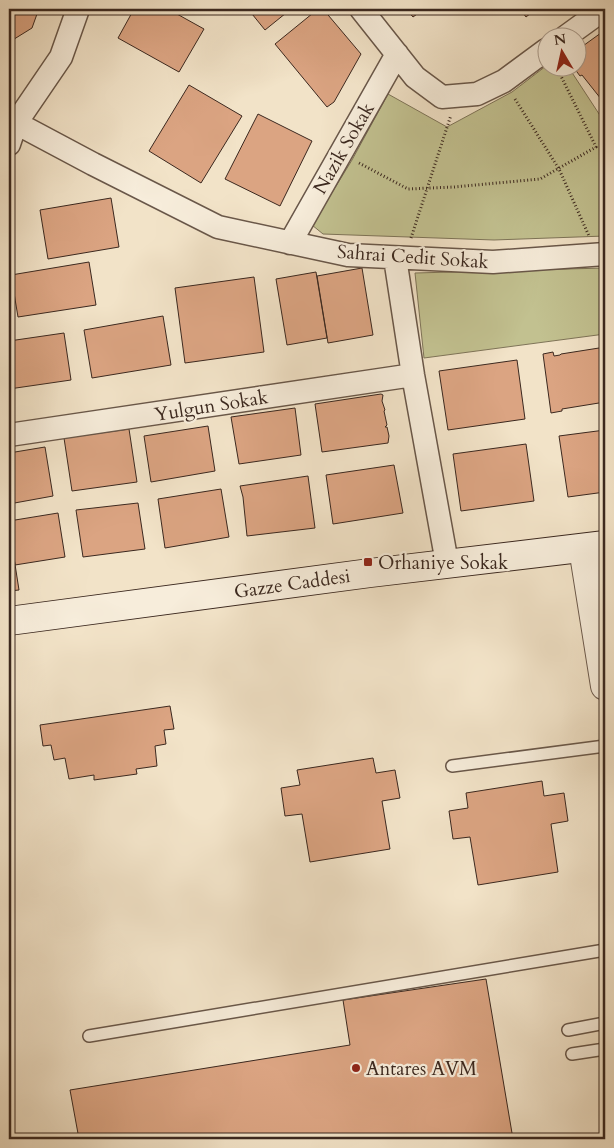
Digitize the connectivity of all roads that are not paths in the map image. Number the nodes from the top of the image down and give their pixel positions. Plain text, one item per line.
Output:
1 (78, 9) edge
2 (362, 9) edge
3 (604, 9) edge
4 (578, 28) edge
5 (397, 54) junction
6 (536, 57) edge
7 (13, 124) edge
8 (9, 144) edge
9 (290, 243) junction
10 (601, 255) edge
11 (400, 258) junction
12 (414, 375) junction
13 (9, 436) edge
14 (594, 546) edge
15 (447, 563) junction
16 (9, 621) edge
17 (605, 686) edge
18 (605, 746) edge
19 (452, 766) dead end
20 (605, 950) edge
21 (605, 1023) edge
22 (568, 1030) dead end
23 (89, 1036) dead end
24 (605, 1049) edge
25 (572, 1054) dead end

1 - 7 street
2 - 5 street
3 - 4 street
5 - 6 street
5 - 9 street, Nazik Sokak
7 - 8 street
7 - 9 street, Sahrai Cedit Sokak
9 - 11 street, Sahrai Cedit Sokak
10 - 11 street, Sahrai Cedit Sokak
11 - 12 street
12 - 13 street, Yulgun Sokak
12 - 15 street
14 - 15 main road, Gazze Caddesi
14 - 17 main road
15 - 16 main road, Gazze Caddesi
18 - 19 lane
20 - 23 lane
21 - 22 lane
24 - 25 lane

